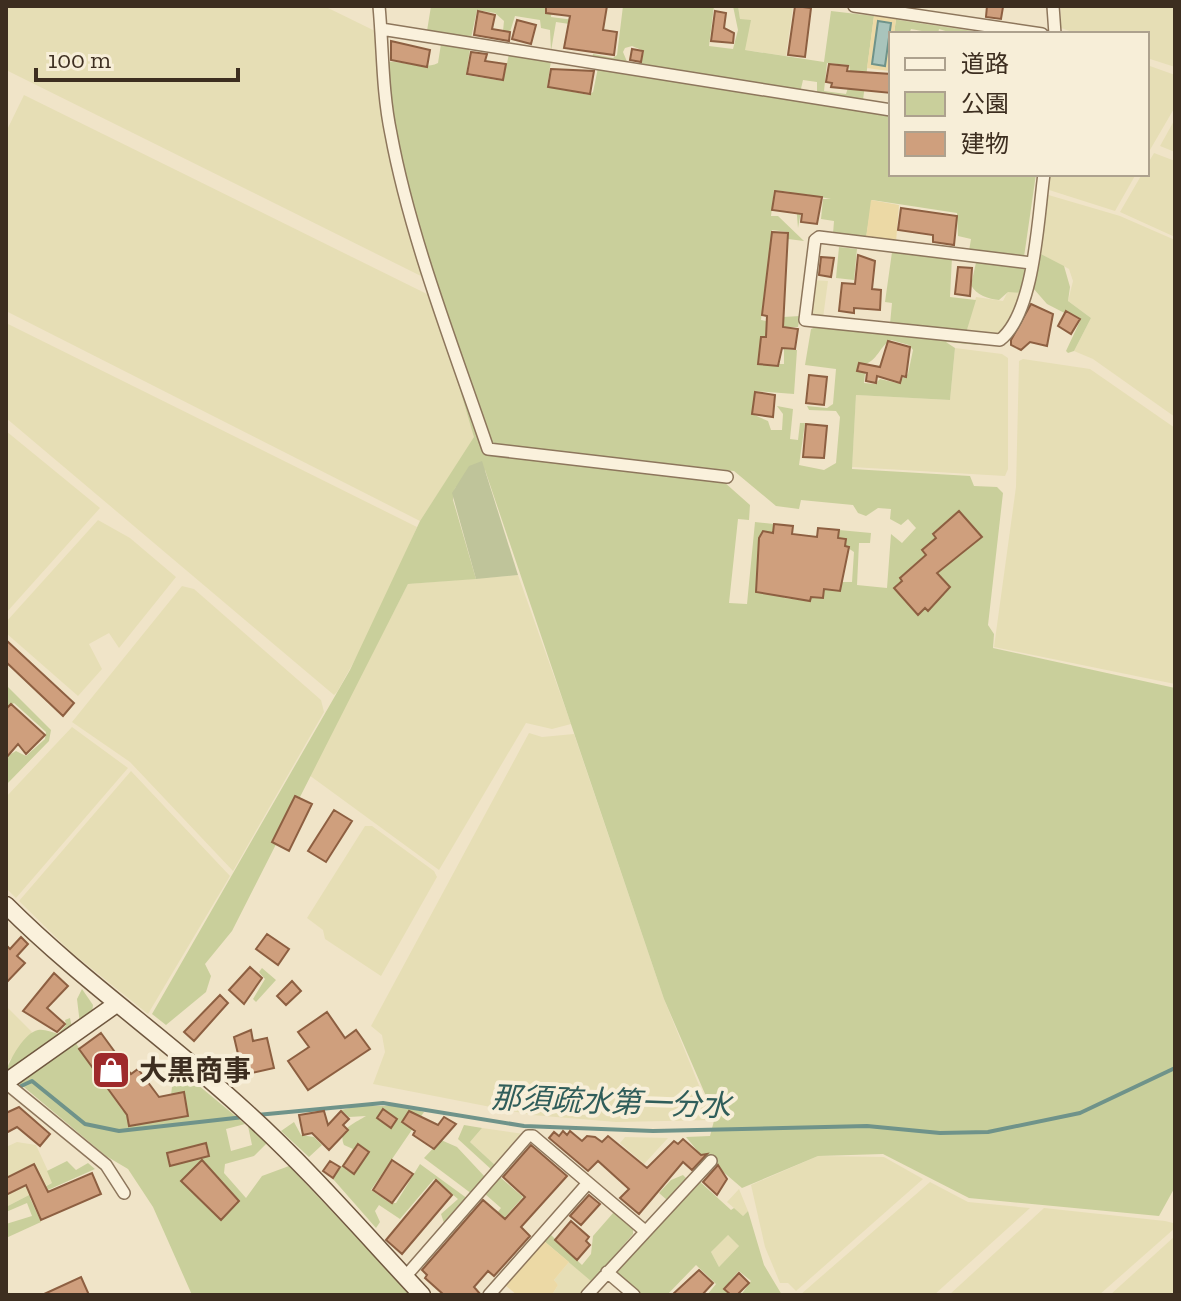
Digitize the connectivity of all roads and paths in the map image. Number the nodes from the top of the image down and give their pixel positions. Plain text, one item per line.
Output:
1 (379, 6) edge
2 (854, 6) edge
3 (1053, 6) edge
4 (381, 29) junction
5 (1029, 32) edge
6 (1055, 32) edge
7 (889, 110) edge
8 (1044, 176) edge
9 (1031, 263) junction
10 (727, 477) dead end
11 (6, 905) edge
12 (115, 1005) junction
13 (6, 1082) edge
14 (711, 1161) dead end
15 (588, 1183) junction
16 (124, 1193) dead end
17 (645, 1231) junction
18 (607, 1272) junction
19 (405, 1277) junction
20 (422, 1295) edge
21 (489, 1295) edge
22 (587, 1295) edge
23 (634, 1295) edge

1 - 4 street
2 - 5 street
3 - 6 street
4 - 7 street
4 - 10 street
8 - 9 street
9 - 9 street
11 - 12 street
12 - 13 street
12 - 19 street
13 - 16 street
14 - 17 street
15 - 17 street
15 - 19 street
15 - 21 street
17 - 18 street
18 - 22 street
18 - 23 street
19 - 20 street

